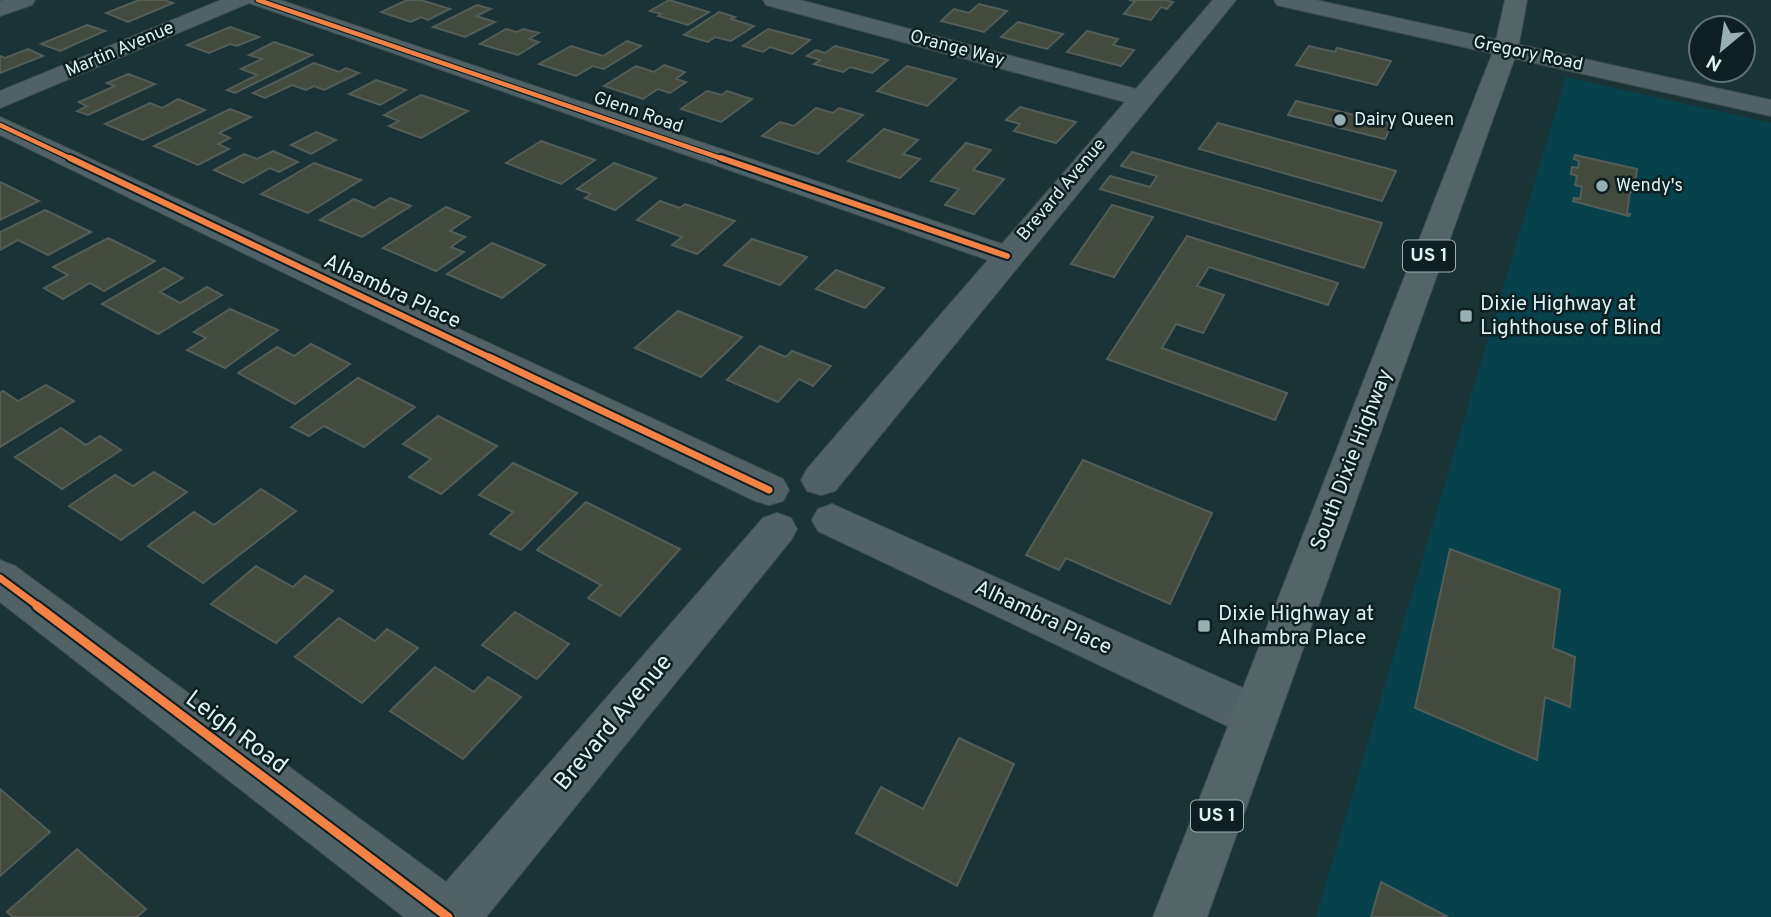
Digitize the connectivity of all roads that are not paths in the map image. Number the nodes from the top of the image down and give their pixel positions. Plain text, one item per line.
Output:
1 (24, 0) edge
2 (240, 0) edge
3 (258, 0) edge
4 (774, 0) edge
5 (1225, 0) edge
6 (1285, 0) edge
7 (1516, 0) edge
8 (0, 9) edge
9 (1506, 49) junction
10 (1140, 98) junction
11 (0, 104) edge
12 (1771, 108) edge
13 (0, 125) edge
14 (1007, 256) junction
15 (826, 500) junction
16 (773, 509) junction
17 (0, 578) edge
18 (1255, 716) junction
19 (450, 917) edge
20 (1180, 917) edge

1 - 8 street
2 - 11 street, Martin Avenue
3 - 14 street, Glenn Road
4 - 10 street, Orange Way
5 - 10 street, Brevard Avenue
6 - 9 street, Gregory Road
7 - 9 main road, South Dixie Highway / US 1
9 - 12 street, Gregory Road
9 - 18 main road, South Dixie Highway / US 1
10 - 14 street, Brevard Avenue
13 - 16 street, Alhambra Place
14 - 15 street, Brevard Avenue
15 - 16 street
15 - 16 street
15 - 18 street, Alhambra Place
16 - 19 street, Brevard Avenue
17 - 19 street, Leigh Road
18 - 20 main road, South Dixie Highway / US 1

